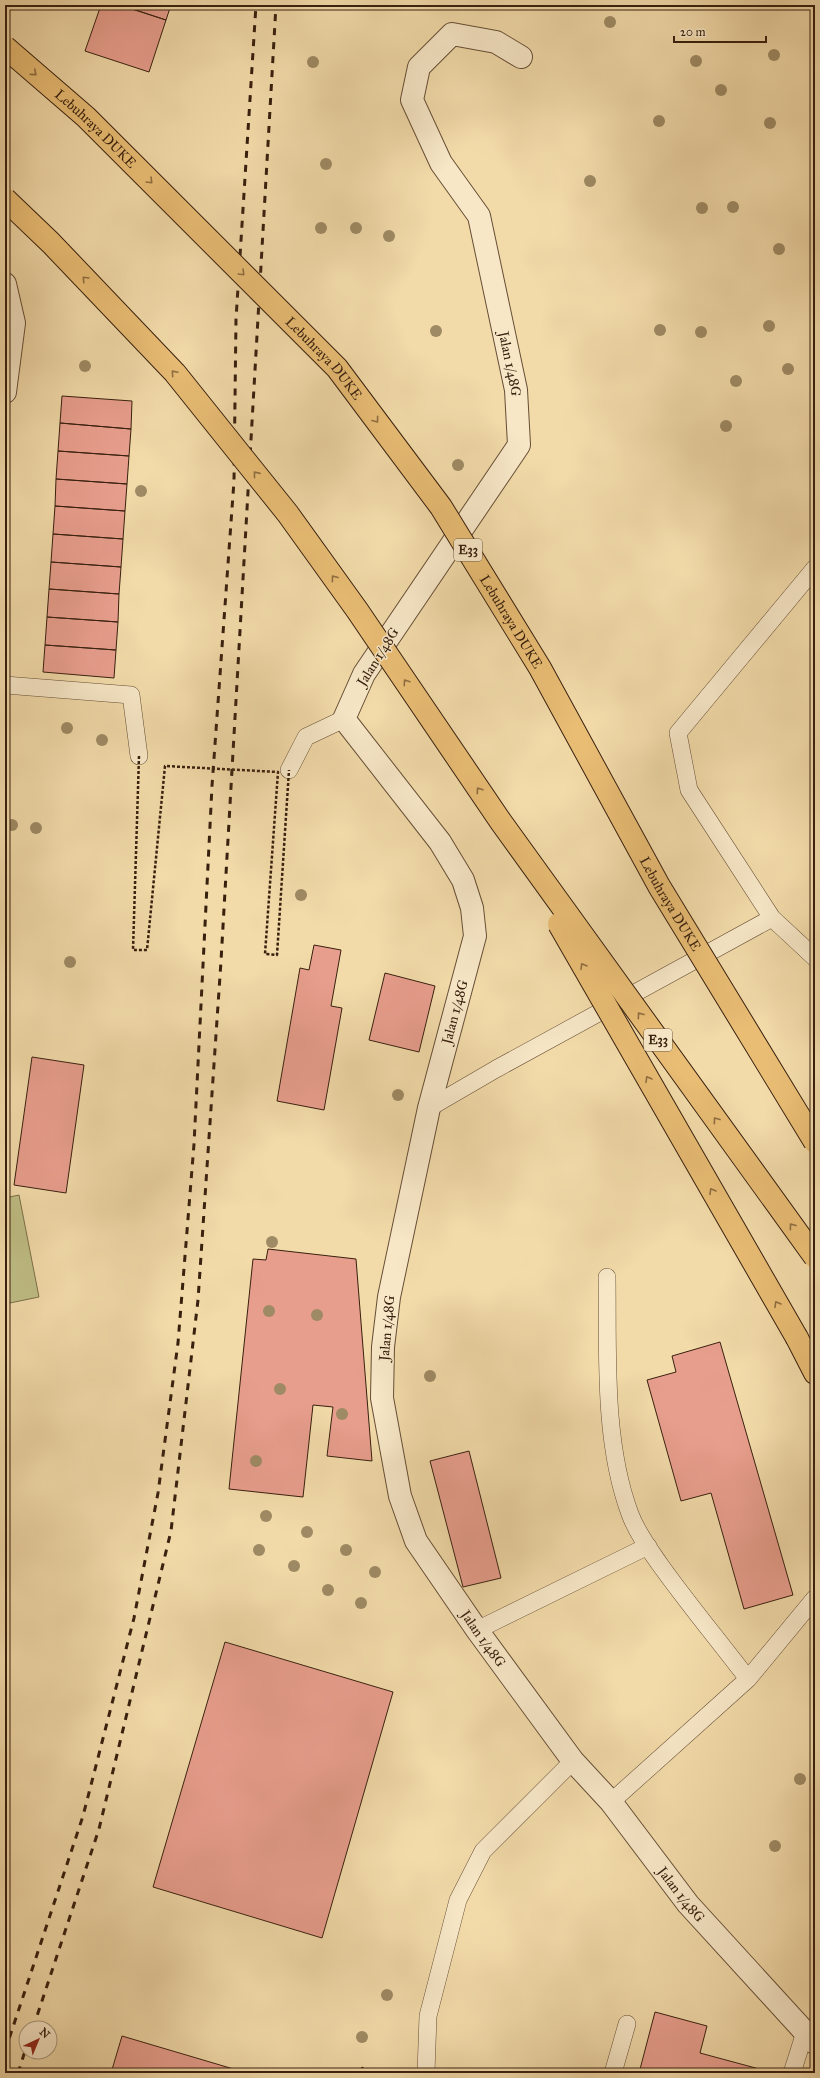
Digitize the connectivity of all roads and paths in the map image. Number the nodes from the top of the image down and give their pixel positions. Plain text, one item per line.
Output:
1 (5, 47) edge
2 (521, 57) dead end
3 (5, 199) edge
4 (5, 284) edge
5 (5, 392) edge
6 (815, 568) edge
7 (5, 685) edge
8 (344, 719) junction
9 (139, 756) joint
10 (289, 770) joint
11 (501, 822) junction
12 (772, 918) junction
13 (815, 958) edge
14 (429, 1108) junction
15 (815, 1142) edge
16 (815, 1257) edge
17 (607, 1277) dead end
18 (815, 1373) edge
19 (648, 1546) junction
20 (815, 1598) edge
21 (477, 1630) junction
22 (748, 1679) junction
23 (573, 1761) junction
24 (611, 1802) junction
25 (627, 2024) dead end
26 (810, 2038) edge
27 (426, 2073) edge
28 (614, 2073) edge
29 (792, 2073) edge

1 -> 15 highway, Lebuhraya DUKE / E33, bridge
2 - 8 street, Jalan 1/48G
11 -> 3 highway, E33, bridge
4 - 5 street
6 - 12 lane
7 - 9 lane
8 - 10 lane
8 - 14 street, Jalan 1/48G
9 - 10 path, bridge
16 -> 11 highway, E33, bridge
18 -> 11 highway, bridge
12 - 13 lane
12 - 14 lane
14 - 21 street, Jalan 1/48G
17 - 19 lane
19 - 21 lane
19 - 22 lane
20 - 22 lane
21 - 23 street, Jalan 1/48G
22 - 24 lane
23 - 24 street, Jalan 1/48G
23 - 27 lane
24 - 26 street, Jalan 1/48G
25 - 28 lane
26 - 29 lane

